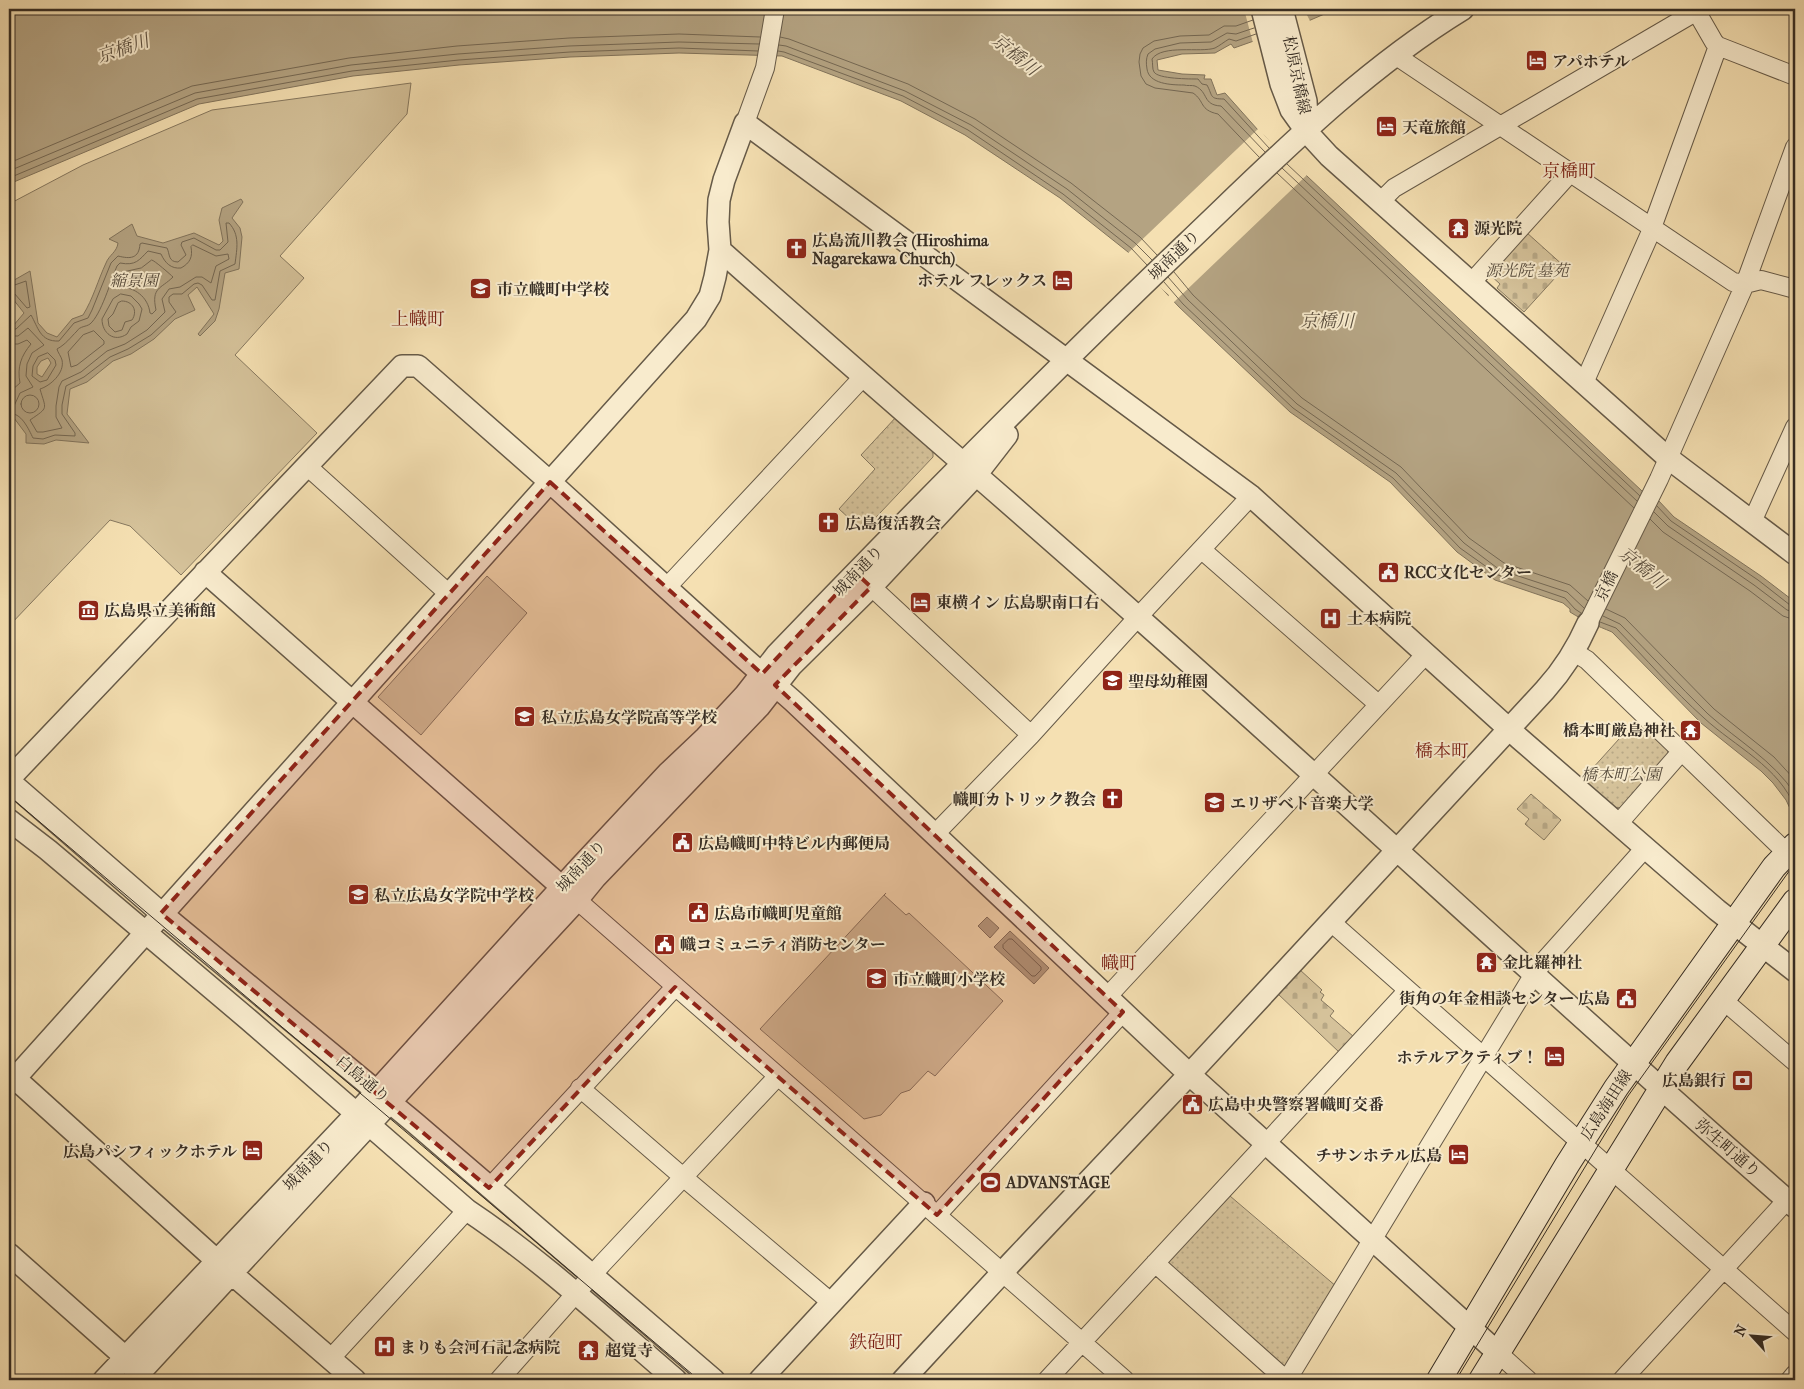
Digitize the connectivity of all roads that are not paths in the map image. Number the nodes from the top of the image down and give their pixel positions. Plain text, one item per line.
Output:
1 (775, 9) edge
2 (1262, 9) edge
3 (1282, 9) edge
4 (1463, 9) edge
5 (1696, 10) edge
6 (1281, 42) junction
7 (1718, 46) junction
8 (1395, 55) junction
9 (1795, 76) edge
10 (745, 123) junction
11 (1500, 126) junction
12 (1306, 131) junction
13 (1795, 147) edge
14 (1570, 173) junction
15 (1380, 202) junction
16 (1652, 228) junction
17 (720, 250) junction
18 (1471, 283) junction
19 (1745, 284) junction
20 (1795, 289) edge
21 (1066, 359) junction
22 (863, 377) junction
23 (1584, 384) junction
24 (1795, 427) edge
25 (1668, 458) junction
26 (307, 466) junction
27 (969, 469) junction
28 (550, 482) junction
29 (1251, 496) junction
30 (1751, 521) junction
31 (1202, 550) junction
32 (1795, 554) edge
33 (205, 572) junction
34 (863, 580) junction
35 (667, 587) junction
36 (449, 594) junction
37 (1138, 617) junction
38 (1588, 623) joint
39 (1574, 652) junction
40 (1426, 654) junction
41 (769, 680) junction
42 (353, 703) junction
43 (1378, 704) junction
44 (1509, 729) junction
45 (1031, 735) junction
46 (1681, 752) junction
47 (1314, 775) junction
48 (9, 780) edge
49 (9, 820) edge
50 (1618, 824) junction
51 (935, 834) junction
52 (1645, 848) junction
53 (1791, 849) edge
54 (1398, 850) junction
55 (569, 894) junction
56 (1795, 901) edge
57 (161, 913) junction
58 (1331, 922) junction
59 (1733, 922) junction
60 (144, 932) junction
61 (1762, 945) junction
62 (1795, 971) edge
63 (1534, 974) junction
64 (675, 987) junction
65 (1408, 990) junction
66 (1107, 997) junction
67 (1723, 1000) junction
68 (1123, 1012) junction
69 (1483, 1057) junction
70 (1795, 1062) edge
71 (1632, 1064) junction
72 (1189, 1074) junction
73 (778, 1076) junction
74 (11, 1078) edge
75 (580, 1088) junction
76 (1660, 1089) junction
77 (383, 1096) junction
78 (362, 1120) junction
79 (1266, 1143) junction
80 (1581, 1143) junction
81 (1610, 1170) junction
82 (683, 1178) junction
83 (489, 1188) junction
84 (1791, 1204) edge
85 (931, 1209) junction
86 (467, 1210) junction
87 (1372, 1239) junction
88 (9, 1254) edge
89 (1155, 1264) junction
90 (224, 1267) junction
91 (1724, 1270) junction
92 (1002, 1272) junction
93 (592, 1276) junction
94 (576, 1294) junction
95 (832, 1303) junction
96 (1470, 1327) junction
97 (1795, 1332) edge
98 (1082, 1343) junction
99 (1498, 1352) junction
100 (125, 1357) junction
101 (331, 1358) junction
102 (1795, 1374) edge
103 (104, 1380) edge
104 (134, 1380) edge
105 (355, 1380) edge
106 (498, 1380) edge
107 (676, 1380) edge
108 (714, 1380) edge
109 (760, 1380) edge
110 (903, 1380) edge
111 (1047, 1380) edge
112 (1125, 1380) edge
113 (1286, 1380) edge
114 (1439, 1380) edge
115 (1481, 1380) edge
116 (1528, 1380) edge
117 (1622, 1380) edge
118 (1790, 1380) edge

1 - 10 street
2 - 6 street, 松原京橋線
3 - 6 street, 松原京橋線
4 - 8 street
5 - 7 street
5 - 11 street
6 - 12 street, 松原京橋線
7 - 9 street
7 - 16 street
8 - 11 street
8 - 12 street
10 - 17 street
10 - 21 street
11 - 14 street
11 - 15 street
12 - 15 street, 松原京橋線
12 - 21 street, 城南通り
13 - 19 street, 京橋
14 - 16 street
14 - 18 street
15 - 18 street, 松原京橋線
16 - 19 street
16 - 23 street
17 - 22 street, 弥生町通り
17 - 28 street
18 - 23 street, 松原京橋線
19 - 20 street
19 - 25 street, 京橋
21 - 27 street, 城南通り
21 - 29 street
22 - 27 street, 弥生町通り
22 - 35 street
23 - 25 street, 松原京橋線
24 - 30 street
25 - 30 street, 松原京橋線
25 - 38 street, 京橋
26 - 28 street
26 - 33 street
26 - 36 street
27 - 34 street, 城南通り
27 - 37 street, 弥生町通り
28 - 35 street
28 - 36 street
29 - 31 street
29 - 40 street
30 - 32 street, 松原京橋線
31 - 37 street
31 - 43 street
33 - 42 street
33 - 48 street
34 - 41 street, 城南通り
34 - 45 street
35 - 41 street
36 - 42 street
37 - 45 street
37 - 47 street, 弥生町通り
38 - 39 street
39 - 44 street
39 - 46 street
40 - 43 street
40 - 44 street
41 - 51 street
41 - 55 street, 城南通り
42 - 55 street
42 - 57 street
43 - 47 street
44 - 50 street
44 - 54 street
45 - 51 street
46 - 50 street
46 - 53 street
47 - 54 street, 弥生町通り
47 - 66 street
48 - 57 street, 白島通り
49 - 60 street, 白島通り
50 - 52 street
51 - 66 street
52 - 59 street
52 - 63 street
53 - 59 main road, 広島海田線
54 - 58 street
54 - 63 street, 弥生町通り
55 - 64 street
55 - 77 street, 城南通り
56 - 61 main road
57 - 60 street
57 - 77 street, 白島通り
58 - 65 street
58 - 72 street
59 - 61 street
59 - 71 main road, 広島海田線
60 - 74 street
60 - 78 street, 白島通り
61 - 62 street
61 - 67 main road
63 - 69 street
63 - 71 street, 弥生町通り
64 - 73 street
64 - 75 street
65 - 69 street
65 - 79 street
66 - 68 street
67 - 70 street
67 - 76 main road
68 - 72 street
68 - 85 street
69 - 80 street
69 - 87 street
71 - 76 street, 弥生町通り
71 - 80 main road, 広島海田線
72 - 79 street
72 - 92 street
73 - 82 street
73 - 85 street
74 - 90 street
75 - 82 street
75 - 83 street
76 - 81 main road
76 - 84 street, 弥生町通り
77 - 78 street, 城南通り
77 - 83 street, 白島通り
78 - 86 street, 白島通り
78 - 90 street, 城南通り
79 - 87 street
79 - 89 street
80 - 81 street
80 - 96 main road, 広島海田線
81 - 91 street
81 - 99 main road
82 - 93 street
82 - 95 street
83 - 93 street, 白島通り
84 - 91 street
85 - 92 street
85 - 95 street
86 - 94 street, 白島通り
86 - 101 street
87 - 96 street
87 - 113 street
88 - 100 street
89 - 98 street
89 - 113 street
90 - 100 street, 城南通り
90 - 101 street
90 - 104 street, 城南通り
91 - 97 street
91 - 117 street
92 - 98 street
92 - 110 street
93 - 94 street
93 - 108 street, 白島通り
94 - 106 street
94 - 107 street, 白島通り
95 - 109 street
96 - 99 street
96 - 114 main road, 広島海田線
98 - 111 street
98 - 112 street
99 - 115 main road
99 - 116 street
100 - 103 street, 城南通り
101 - 105 street
102 - 118 street

